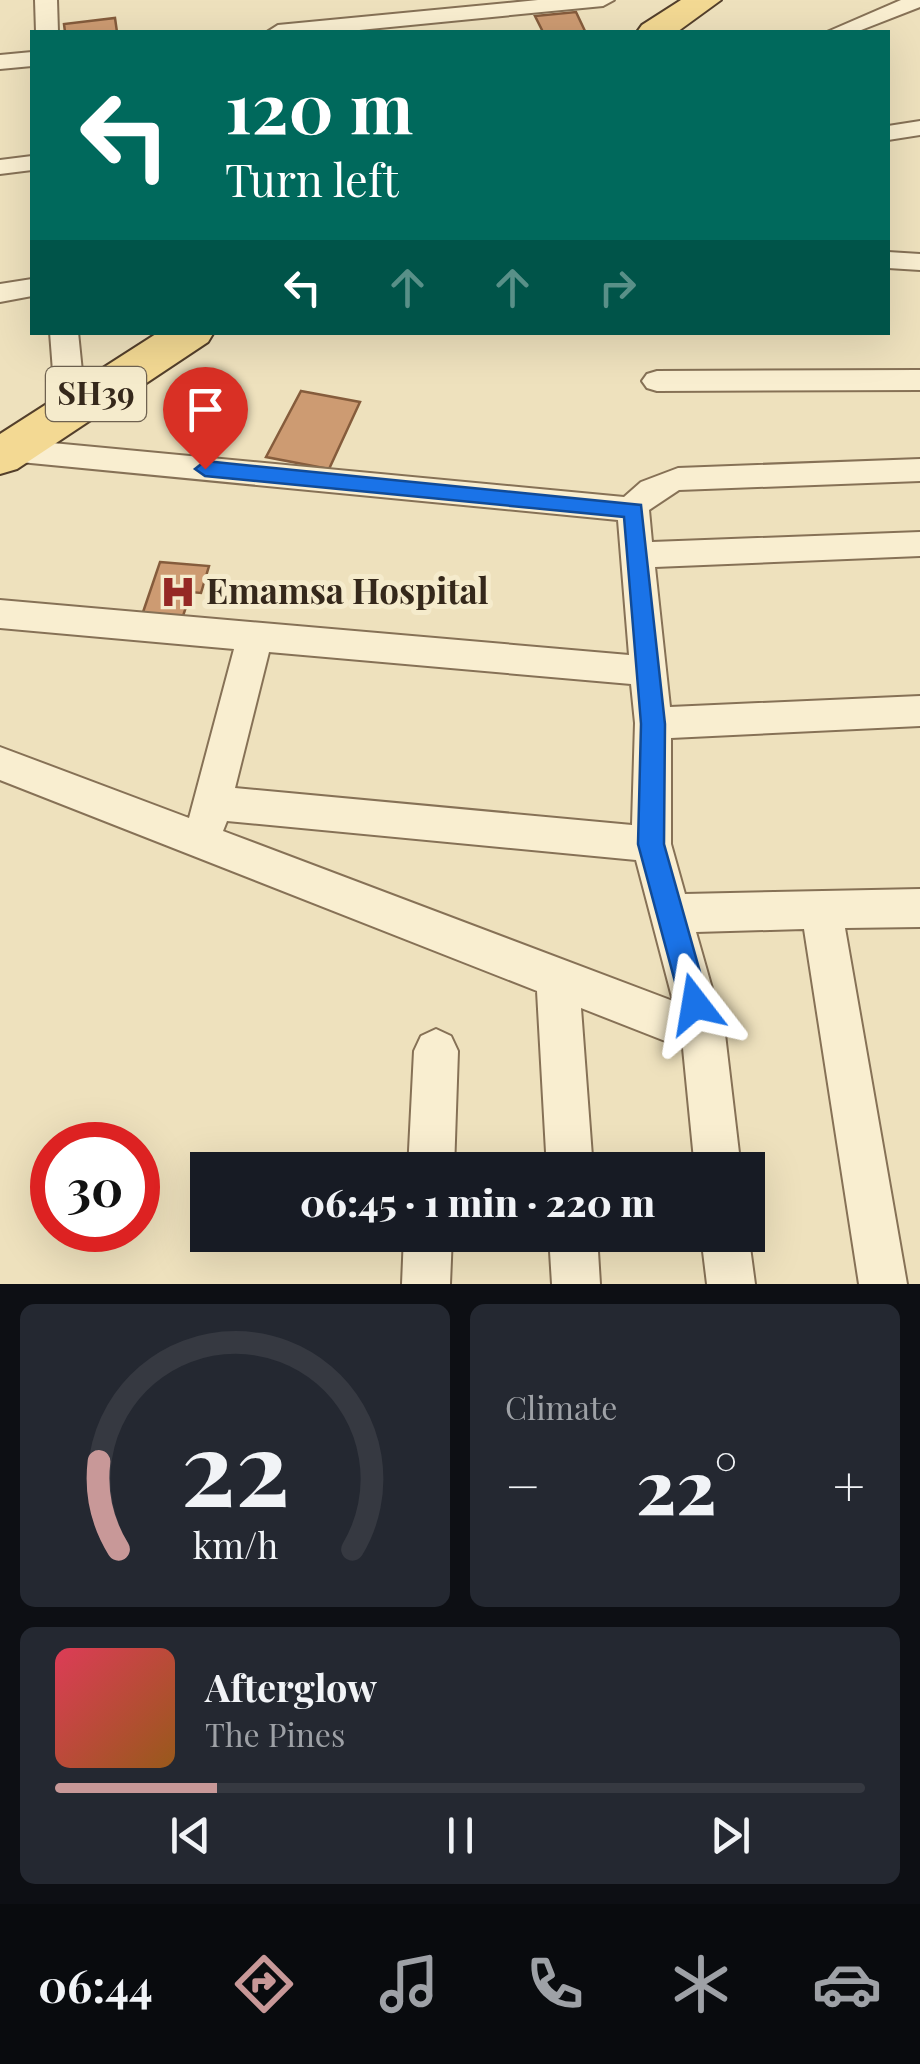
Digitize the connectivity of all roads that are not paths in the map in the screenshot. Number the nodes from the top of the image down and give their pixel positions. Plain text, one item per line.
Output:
1 (46, 0) edge
2 (304, 0) edge
3 (603, 0) edge
4 (704, 0) edge
5 (920, 0) edge
6 (47, 30) edge
7 (290, 30) edge
8 (300, 30) edge
9 (657, 30) edge
10 (843, 30) edge
11 (30, 59) edge
12 (0, 62) edge
13 (920, 128) edge
14 (890, 132) edge
15 (30, 163) edge
16 (0, 167) edge
17 (890, 260) edge
18 (920, 262) edge
19 (30, 288) edge
20 (0, 293) edge
21 (64, 335) edge
22 (187, 335) edge
23 (920, 380) edge
24 (657, 381) dead end
25 (71, 411) junction
26 (5, 453) edge
27 (920, 470) edge
28 (634, 510) junction
29 (920, 544) edge
30 (636, 556) junction
31 (0, 614) edge
32 (255, 637) junction
33 (648, 670) junction
34 (920, 712) edge
35 (653, 724) junction
36 (0, 762) edge
37 (207, 822) junction
38 (651, 844) junction
39 (920, 908) edge
40 (821, 910) junction
41 (672, 913) junction
42 (558, 978) junction
43 (703, 1034) junction
44 (436, 1050) dead end
45 (432, 1152) edge
46 (569, 1152) edge
47 (716, 1152) edge
48 (427, 1252) edge
49 (575, 1252) edge
50 (727, 1252) edge
51 (426, 1284) edge
52 (576, 1284) edge
53 (730, 1284) edge
54 (883, 1284) edge

1 - 6 street
2 - 7 street
3 - 8 street
4 - 9 main road
5 - 10 street
11 - 12 street
13 - 14 street
15 - 16 street
17 - 18 street
19 - 20 street
21 - 25 street
22 - 25 main road, SH39
23 - 24 street
25 - 26 main road, SH39
26 - 28 street
27 - 28 street
28 - 30 street
29 - 30 street
30 - 33 street
31 - 32 street
32 - 33 street
32 - 37 street
33 - 35 street
34 - 35 street
35 - 38 street
36 - 37 street
37 - 38 street
37 - 42 street
38 - 41 street
39 - 40 street
40 - 41 street
40 - 54 street
41 - 43 street
42 - 43 street
42 - 46 street
43 - 47 street
44 - 45 street
48 - 51 street
49 - 52 street
50 - 53 street

